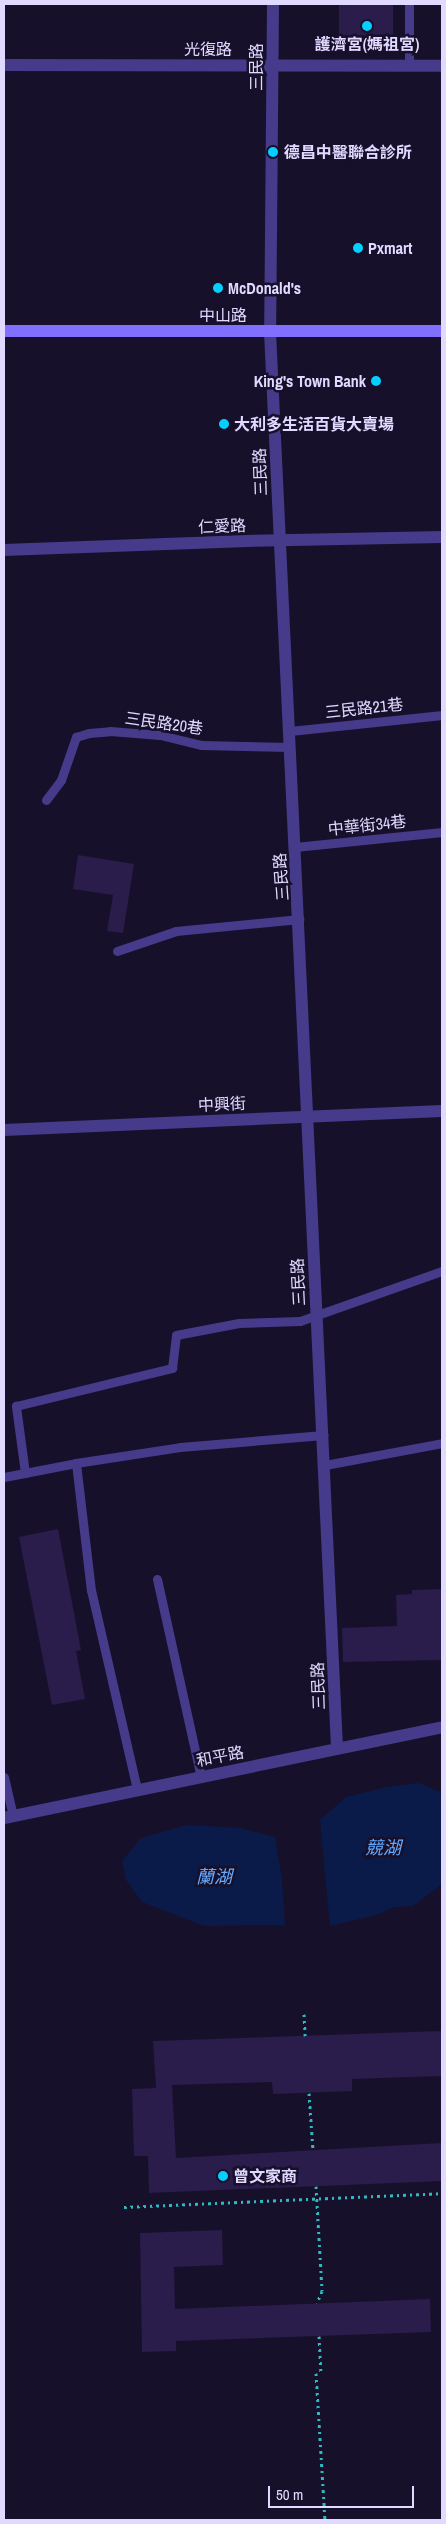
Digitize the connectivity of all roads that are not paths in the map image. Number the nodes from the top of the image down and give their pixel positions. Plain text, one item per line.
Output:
1 (273, 4) edge
2 (409, 4) edge
3 (4, 65) edge
4 (273, 66) junction
5 (409, 66) junction
6 (442, 66) edge
7 (4, 331) edge
8 (442, 331) edge
9 (270, 332) junction
10 (442, 537) edge
11 (279, 540) junction
12 (4, 550) edge
13 (442, 715) edge
14 (290, 731) junction
15 (290, 747) junction
16 (46, 800) dead end
17 (442, 832) edge
18 (295, 847) junction
19 (299, 919) junction
20 (117, 951) dead end
21 (442, 1111) edge
22 (306, 1116) junction
23 (4, 1130) edge
24 (442, 1271) edge
25 (316, 1314) junction
26 (323, 1435) junction
27 (442, 1443) edge
28 (76, 1463) junction
29 (325, 1465) junction
30 (24, 1473) junction
31 (4, 1477) edge
32 (157, 1579) dead end
33 (442, 1727) edge
34 (337, 1748) junction
35 (4, 1777) edge
36 (201, 1777) junction
37 (137, 1790) junction
38 (8, 1817) edge

1 - 4 street, 三民路
2 - 5 lane
3 - 4 street, 光復路
4 - 5 street, 光復路
4 - 9 street, 三民路
5 - 6 street, 光復路
7 - 9 main road, 中山路
8 - 9 main road, 中山路
9 - 11 street, 三民路
10 - 11 street, 仁愛路
11 - 12 street, 仁愛路
11 - 14 street, 三民路
13 - 14 lane, 三民路21巷
14 - 15 street, 三民路
15 - 16 lane, 三民路20巷
15 - 18 street, 三民路
17 - 18 lane, 中華街34巷
18 - 19 street, 三民路
19 - 20 lane
19 - 22 street, 三民路
21 - 22 street, 中興街
22 - 23 street, 中興街
22 - 25 street, 三民路
24 - 25 lane
25 - 26 street, 三民路
25 - 30 lane
26 - 28 lane
26 - 29 street, 三民路
27 - 29 lane
28 - 30 lane
28 - 37 lane
29 - 34 street, 三民路
30 - 31 lane
32 - 36 lane
33 - 34 street, 和平路
34 - 36 street, 和平路
35 - 38 lane
36 - 37 street, 和平路
37 - 38 street, 和平路

